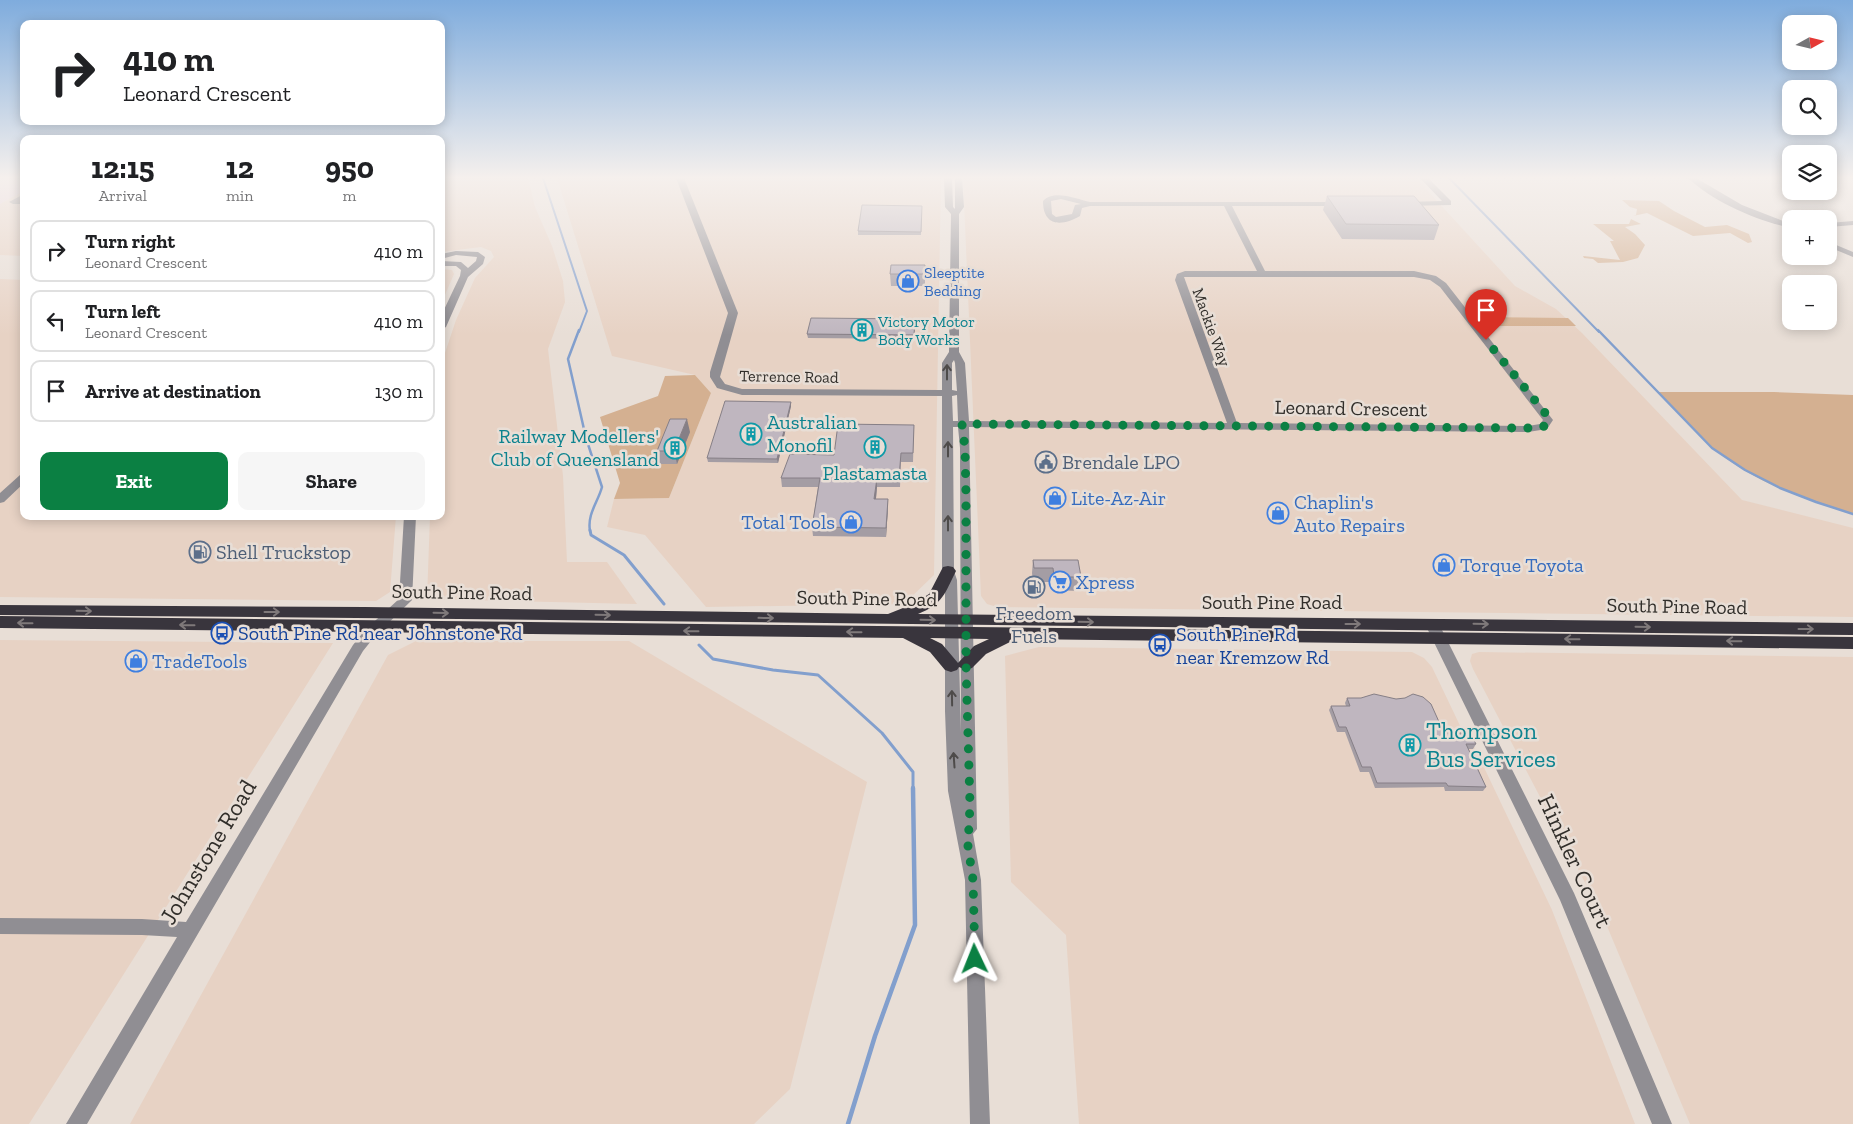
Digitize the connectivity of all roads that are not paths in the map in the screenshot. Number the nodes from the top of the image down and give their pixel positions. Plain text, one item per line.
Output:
1 (700, 230) edge
2 (955, 230) edge
3 (1240, 230) edge
4 (1837, 248) edge
5 (1853, 255) edge
6 (445, 260) edge
7 (445, 261) edge
8 (1262, 273) junction
9 (464, 276) junction
10 (1430, 277) joint
11 (445, 318) edge
12 (954, 352) junction
13 (947, 394) junction
14 (961, 394) junction
15 (948, 424) junction
16 (962, 424) junction
17 (1233, 426) junction
18 (20, 481) edge
19 (0, 498) edge
20 (410, 520) edge
21 (948, 571) junction
22 (0, 610) edge
23 (392, 613) junction
24 (881, 619) junction
25 (0, 622) edge
26 (376, 627) junction
27 (959, 627) junction
28 (1853, 629) edge
29 (1436, 631) junction
30 (902, 633) junction
31 (1016, 634) junction
32 (1853, 643) edge
33 (959, 665) junction
34 (0, 926) edge
35 (189, 930) junction
36 (76, 1124) edge
37 (980, 1124) edge
38 (1662, 1124) edge

1 - 13 street, Terrence Road
2 - 12 street
3 - 8 street
4 - 5 street
6 - 9 street
7 - 9 street
8 - 10 street, Mackie Way
8 - 17 street, Mackie Way
9 - 11 street
10 - 17 street, Leonard Crescent
13 -> 12 street
12 - 14 street
13 - 14 street, Terrence Road
13 - 15 street
14 - 16 street
15 - 16 street, Leonard Crescent
21 -> 15 street
16 - 17 street, Leonard Crescent
16 - 27 street
18 - 19 street
20 - 23 street, Johnstone Road
21 - 24 highway
21 - 27 street
22 -> 23 highway, South Pine Road
23 -> 24 highway, South Pine Road
23 - 26 street, Johnstone Road
24 -> 27 highway, South Pine Road
26 -> 25 highway, South Pine Road
30 -> 26 highway, South Pine Road
26 - 35 street, Johnstone Road
27 -> 29 highway, South Pine Road
27 - 30 highway, South Pine Road
27 - 31 highway, South Pine Road
27 - 33 street
29 -> 28 highway, South Pine Road
29 - 31 highway, South Pine Road
32 -> 29 highway, South Pine Road
29 - 38 street, Hinkler Court
30 - 33 highway
31 - 33 highway
33 - 37 street
34 - 35 street
35 - 36 street, Johnstone Road

